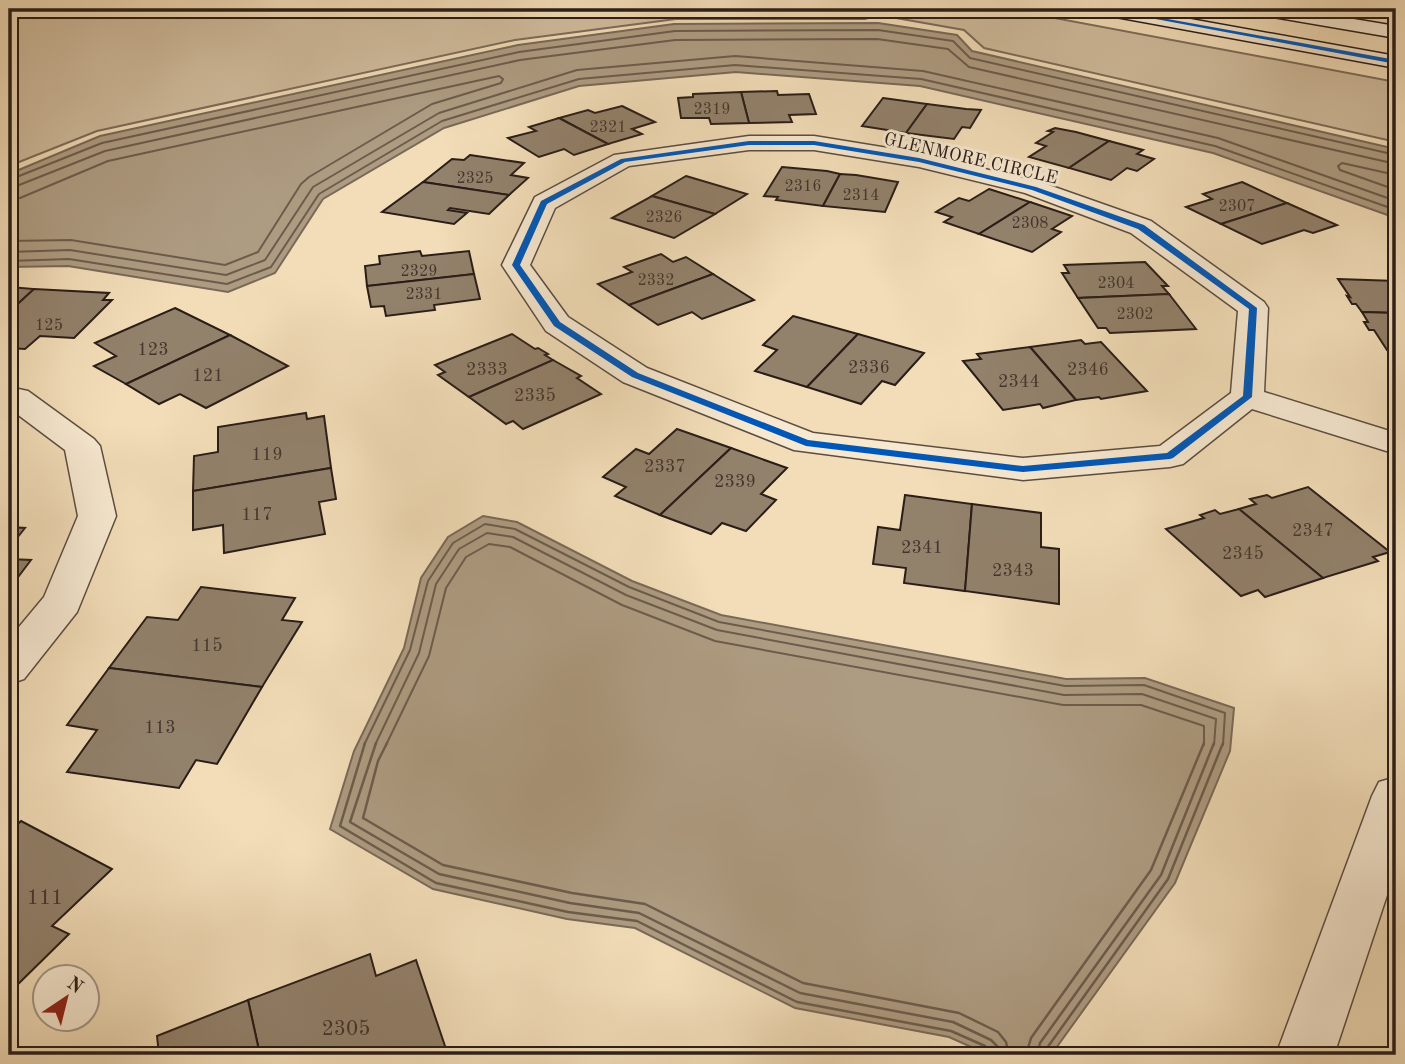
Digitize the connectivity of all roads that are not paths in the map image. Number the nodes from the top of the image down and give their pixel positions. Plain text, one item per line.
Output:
1 (1105, 9) edge
2 (1261, 9) edge
3 (1396, 32) edge
4 (1396, 62) edge
5 (9, 397) edge
6 (1247, 397) junction
7 (1396, 444) edge
8 (9, 668) edge
9 (1396, 796) edge
10 (1304, 1055) edge

1 - 4 street
2 - 3 street
5 - 8 street
6 - 6 street, GLENMORE CIRCLE
6 - 7 street
9 - 10 street

